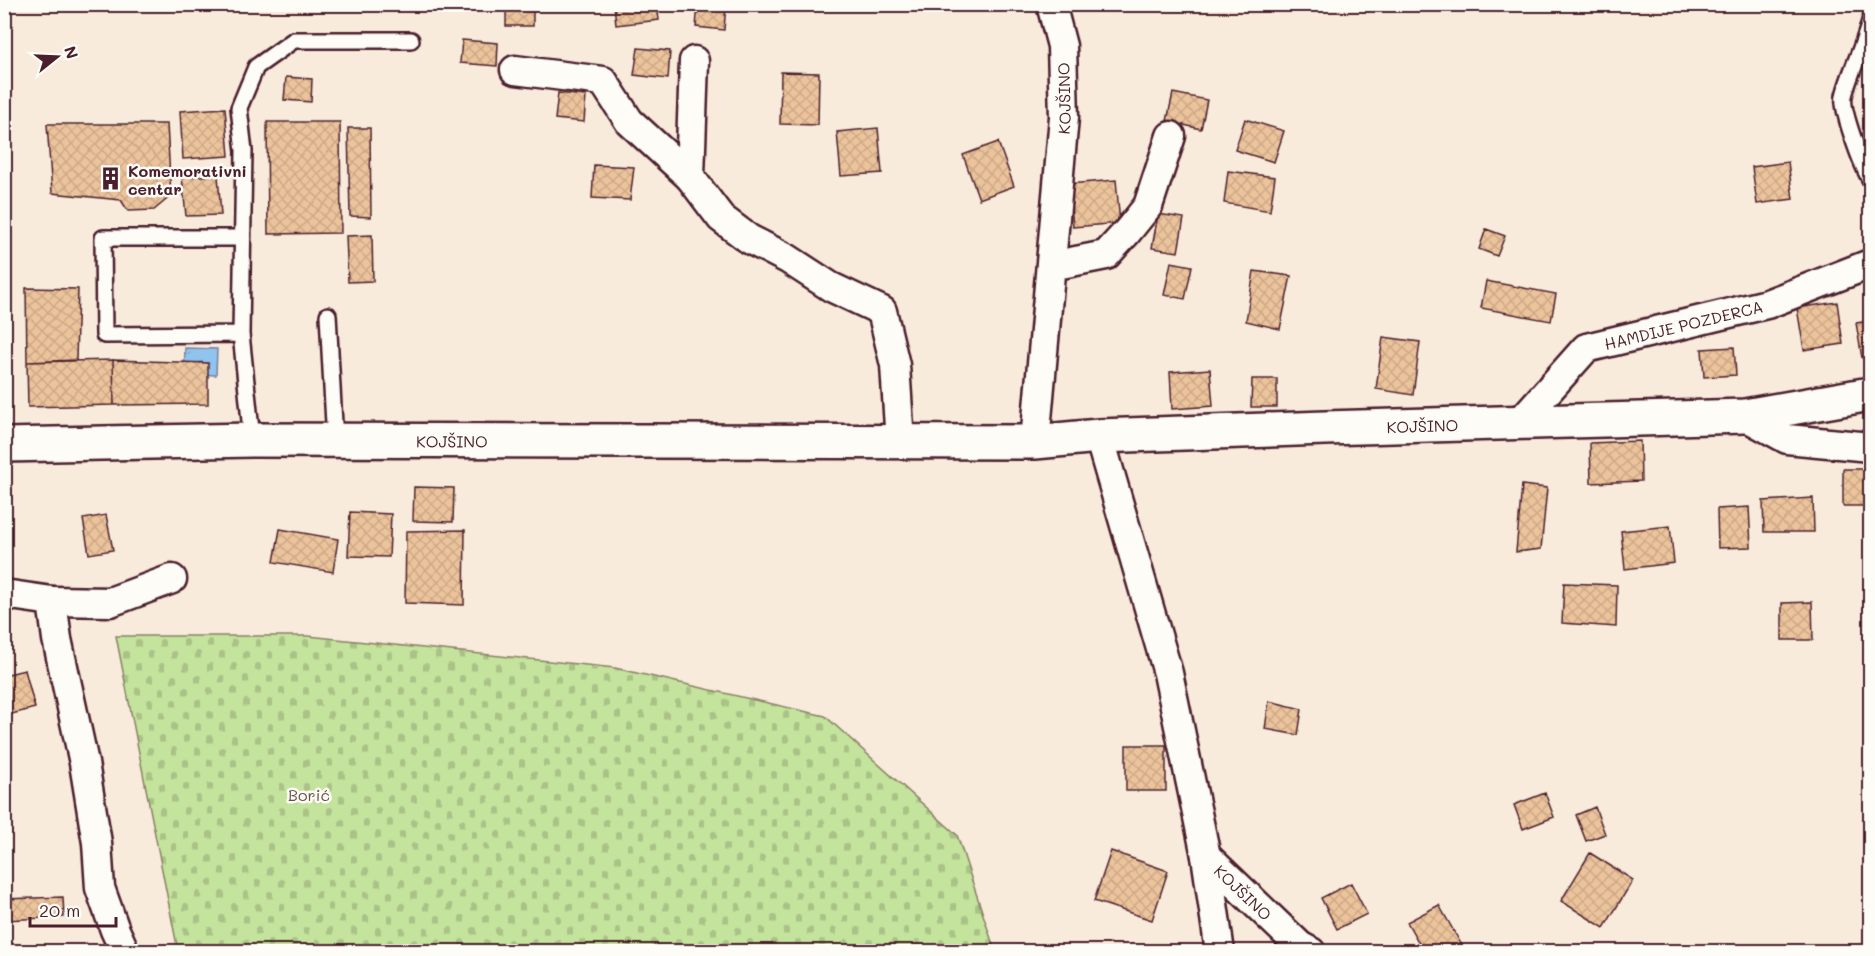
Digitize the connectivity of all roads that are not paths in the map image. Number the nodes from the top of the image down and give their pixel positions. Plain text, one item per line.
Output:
1 (1051, 4) edge
2 (1870, 21) edge
3 (411, 40) dead end
4 (694, 61) dead end
5 (515, 70) dead end
6 (1171, 136) dead end
7 (690, 177) junction
8 (1870, 179) edge
9 (242, 238) junction
10 (1870, 264) edge
11 (1051, 266) junction
12 (328, 315) dead end
13 (241, 334) junction
14 (1870, 394) edge
15 (1745, 416) junction
16 (1521, 421) junction
17 (1099, 436) junction
18 (252, 440) junction
19 (335, 442) junction
20 (1035, 442) junction
21 (900, 443) junction
22 (4, 445) edge
23 (1870, 447) edge
24 (172, 579) dead end
25 (4, 594) edge
26 (52, 601) junction
27 (1206, 856) junction
28 (125, 951) edge
29 (1220, 951) edge
30 (1311, 951) edge

1 - 11 street, KOJŠINO
2 - 8 lane
3 - 9 lane
4 - 7 street
5 - 7 street
6 - 11 street
7 - 21 street
9 - 13 lane
9 - 13 lane
10 - 16 street, HAMDIJE POZDERCA
11 - 20 street, KOJŠINO
12 - 19 lane
13 - 18 lane
14 - 15 street, KOJŠINO
15 - 16 street, KOJŠINO
15 - 23 street, KOJŠINO
16 - 17 street, KOJŠINO
17 - 20 street, KOJŠINO
17 - 27 street, KOJŠINO
18 - 19 street, KOJŠINO
18 - 22 street, KOJŠINO
19 - 21 street, KOJŠINO
20 - 21 street, KOJŠINO
24 - 26 street
25 - 26 street
26 - 28 street
27 - 29 street, KOJŠINO
27 - 30 street, KOJŠINO

